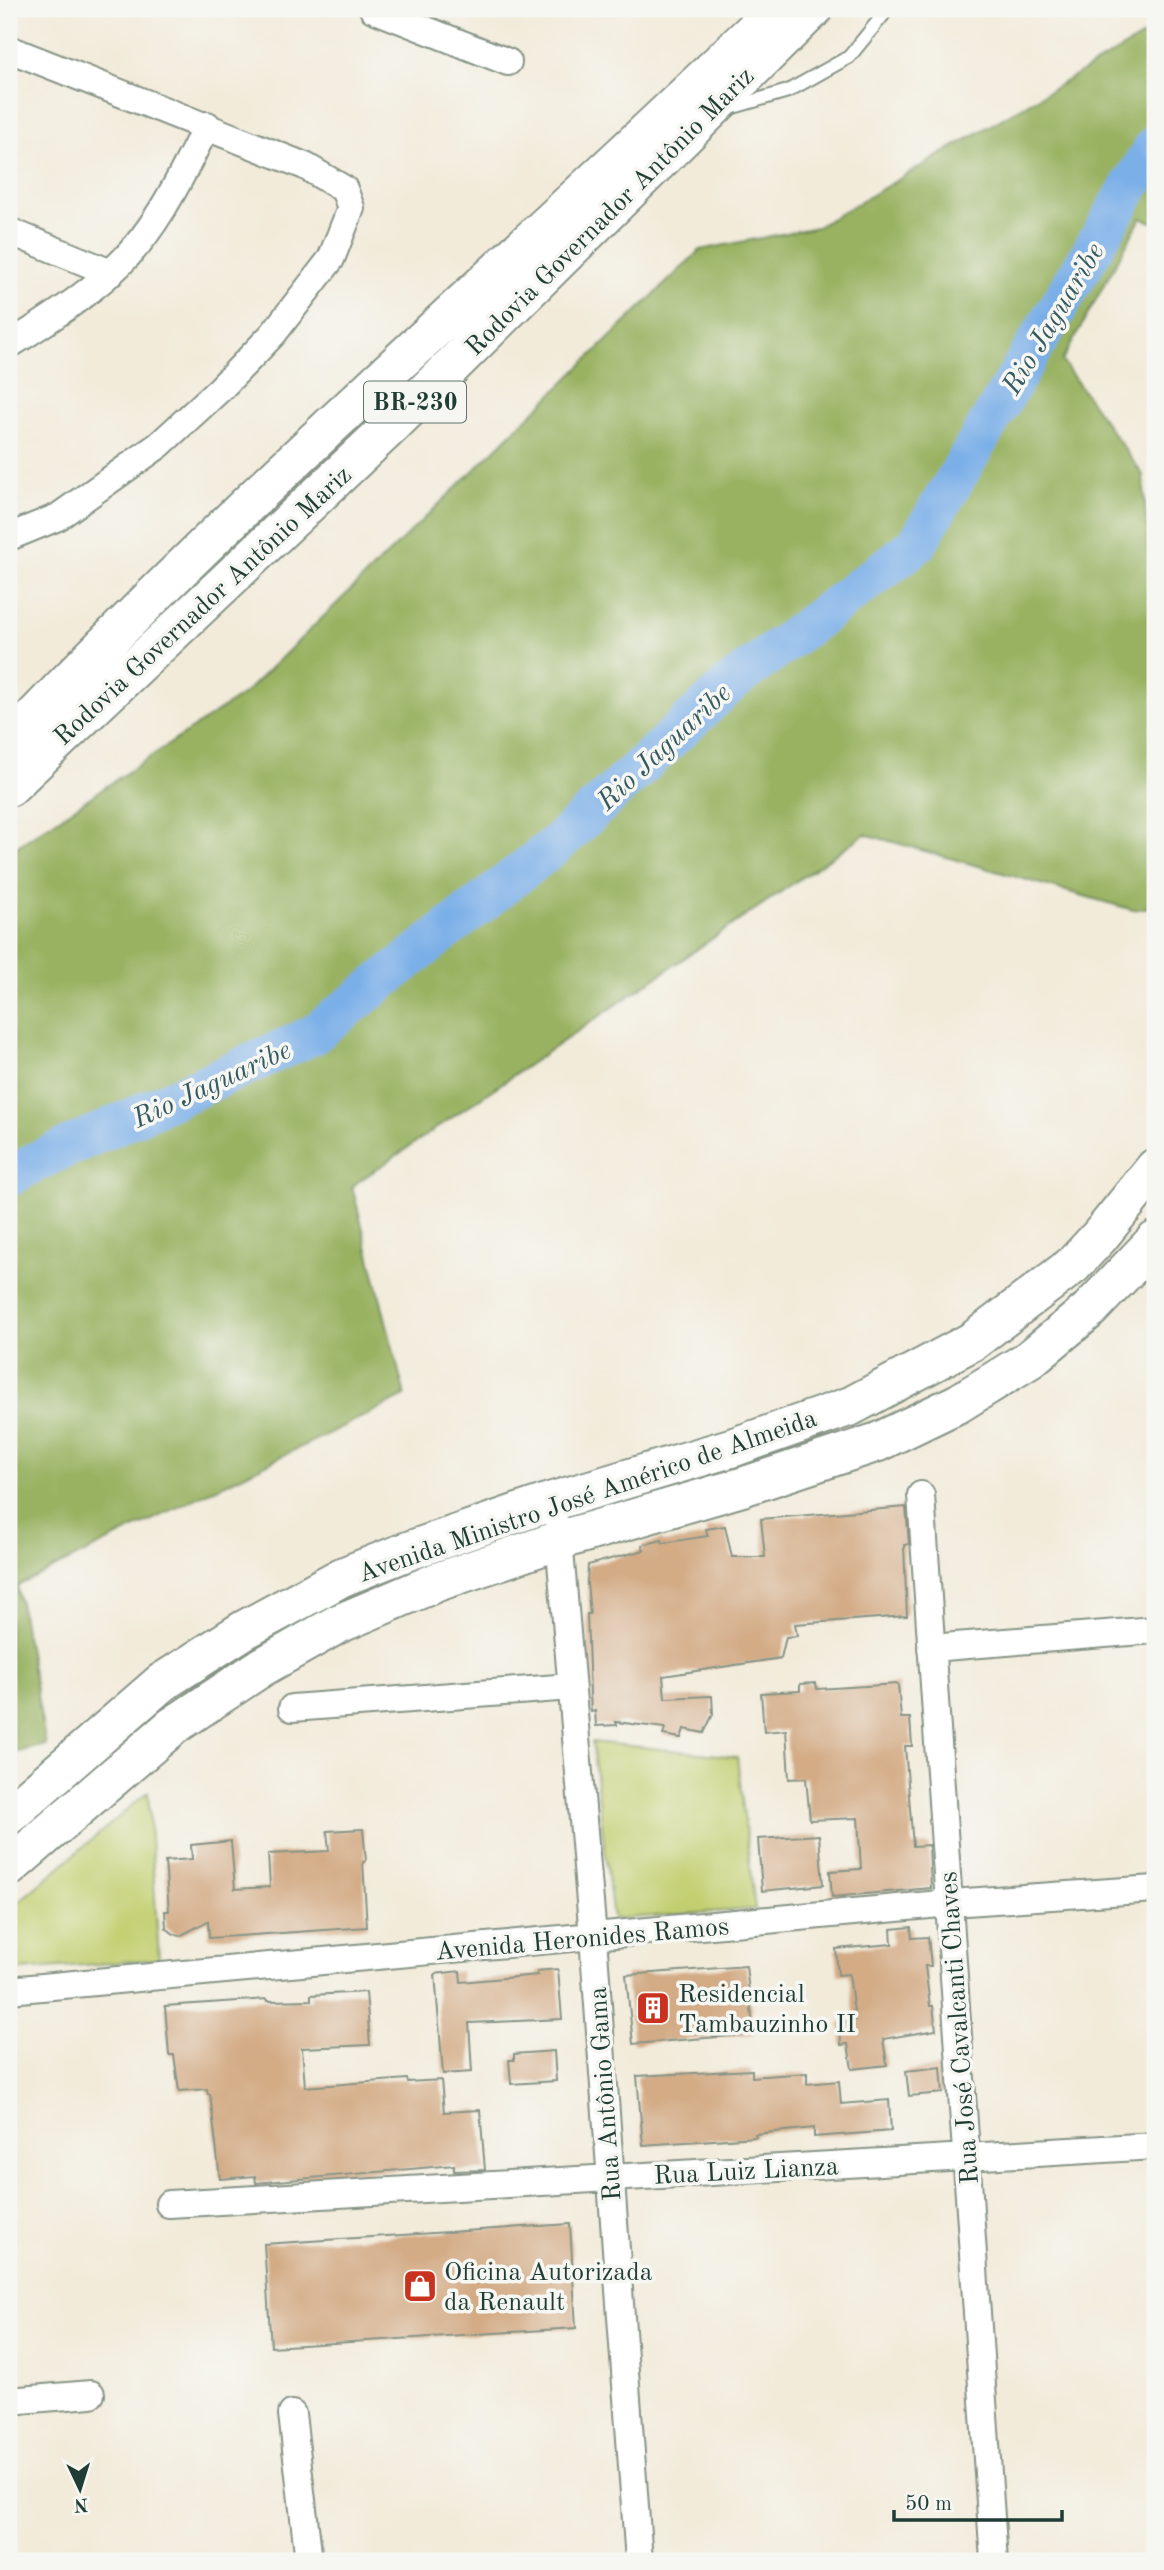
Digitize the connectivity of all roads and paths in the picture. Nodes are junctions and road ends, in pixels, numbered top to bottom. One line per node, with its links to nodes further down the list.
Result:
1 (373, 9): 6 (street)
2 (776, 9): 13 (main road, Rodovia Governador Antônio Mariz / BR-230)
3 (813, 9): 7 (main road, Rodovia Governador Antônio Mariz / BR-230)
4 (888, 9): 7 (lane)
5 (9, 49): 8 (street)
6 (508, 62)
7 (706, 115): 14 (main road, Rodovia Governador Antônio Mariz / BR-230)
8 (207, 125): 10 (street); 12 (street)
9 (9, 231): 10 (street)
10 (111, 273): 11 (street)
11 (9, 345)
12 (9, 537)
13 (9, 743)
14 (9, 787)
15 (1155, 1168): 16 (main road, Avenida Ministro José Américo de Almeida)
16 (1100, 1237): 17 (main road); 19 (main road, Avenida Ministro José Américo de Almeida)
17 (1147, 1250): 20 (main road, Avenida Ministro José Américo de Almeida)
18 (921, 1495): 22 (street, Rua José Cavalcanti Chaves)
19 (553, 1501): 20 (street, Rua Antônio Gama); 25 (main road, Avenida Ministro José Américo de Almeida)
20 (560, 1540): 23 (street, Rua Antônio Gama); 26 (main road, Avenida Ministro José Américo de Almeida)
21 (1155, 1630): 22 (street)
22 (931, 1648): 28 (street, Rua José Cavalcanti Chaves)
23 (570, 1688): 24 (street); 29 (street, Rua Antônio Gama)
24 (292, 1708)
25 (9, 1815)
26 (9, 1867)
27 (1155, 1889): 28 (street, Avenida Heronides Ramos)
28 (951, 1903): 29 (street, Avenida Heronides Ramos); 32 (street, Rua José Cavalcanti Chaves)
29 (593, 1937): 30 (street, Avenida Heronides Ramos); 33 (street, Rua Antônio Gama)
30 (9, 1990)
31 (1155, 2146): 32 (street, Rua Luiz Lianza)
32 (965, 2157): 33 (street, Rua Luiz Lianza); 40 (street, Rua José Cavalcanti Chaves)
33 (611, 2178): 34 (street, Rua Luiz Lianza); 39 (street, Rua Antônio Gama)
34 (169, 2204)
35 (91, 2394): 36 (street)
36 (9, 2401)
37 (292, 2414): 38 (street)
38 (309, 2561)
39 (639, 2561)
40 (994, 2561)

